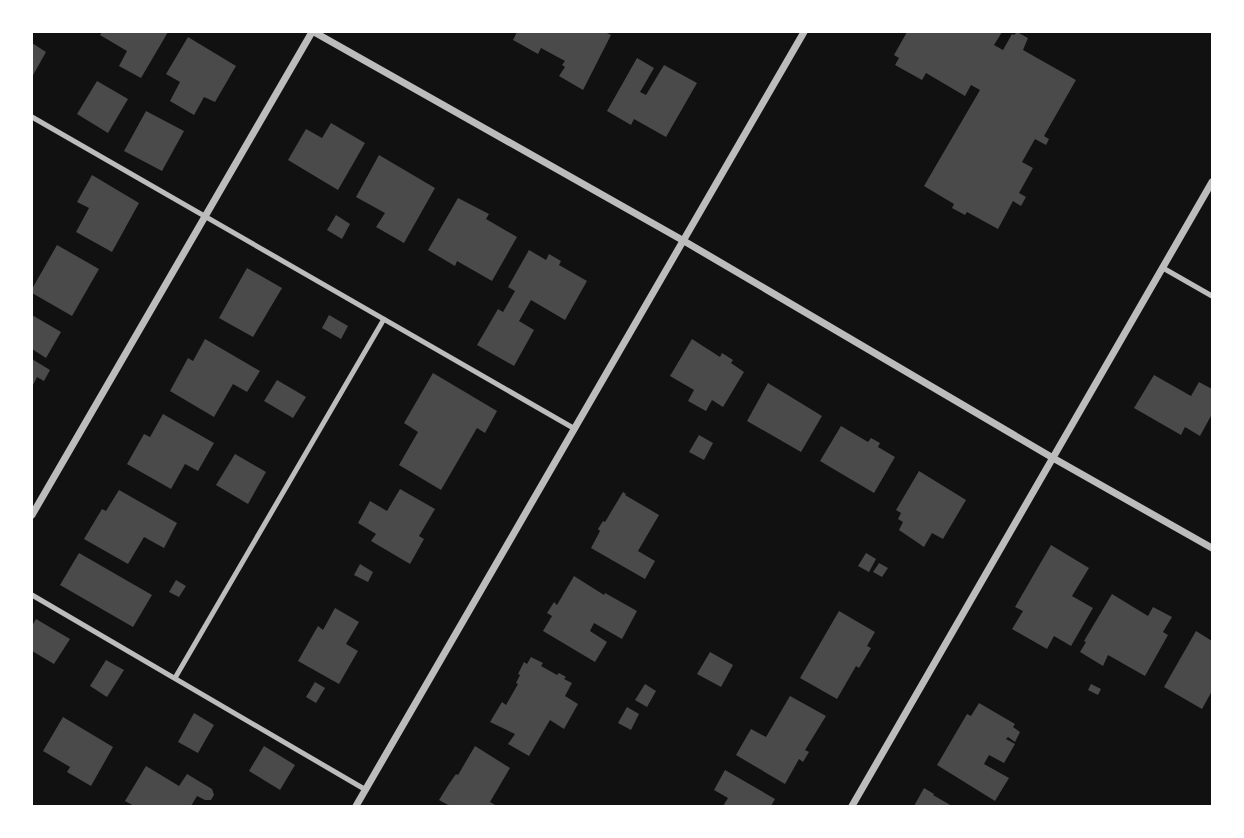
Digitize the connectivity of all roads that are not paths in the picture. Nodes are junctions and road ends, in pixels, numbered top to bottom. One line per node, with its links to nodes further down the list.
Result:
1 (313, 32): 5 (street); 6 (street)
2 (804, 32): 6 (street)
3 (32, 117): 5 (lane)
4 (1213, 182): 7 (street)
5 (205, 217): 9 (lane); 12 (street)
6 (684, 241): 10 (street); 11 (street)
7 (1163, 268): 8 (lane); 11 (street)
8 (1213, 296)
9 (384, 319): 10 (lane); 15 (lane)
10 (575, 429): 16 (street)
11 (1053, 458): 13 (street); 18 (street)
12 (32, 515)
13 (1213, 548)
14 (32, 595): 15 (lane)
15 (175, 678): 16 (lane)
16 (366, 790): 17 (street)
17 (356, 807)
18 (852, 807)

